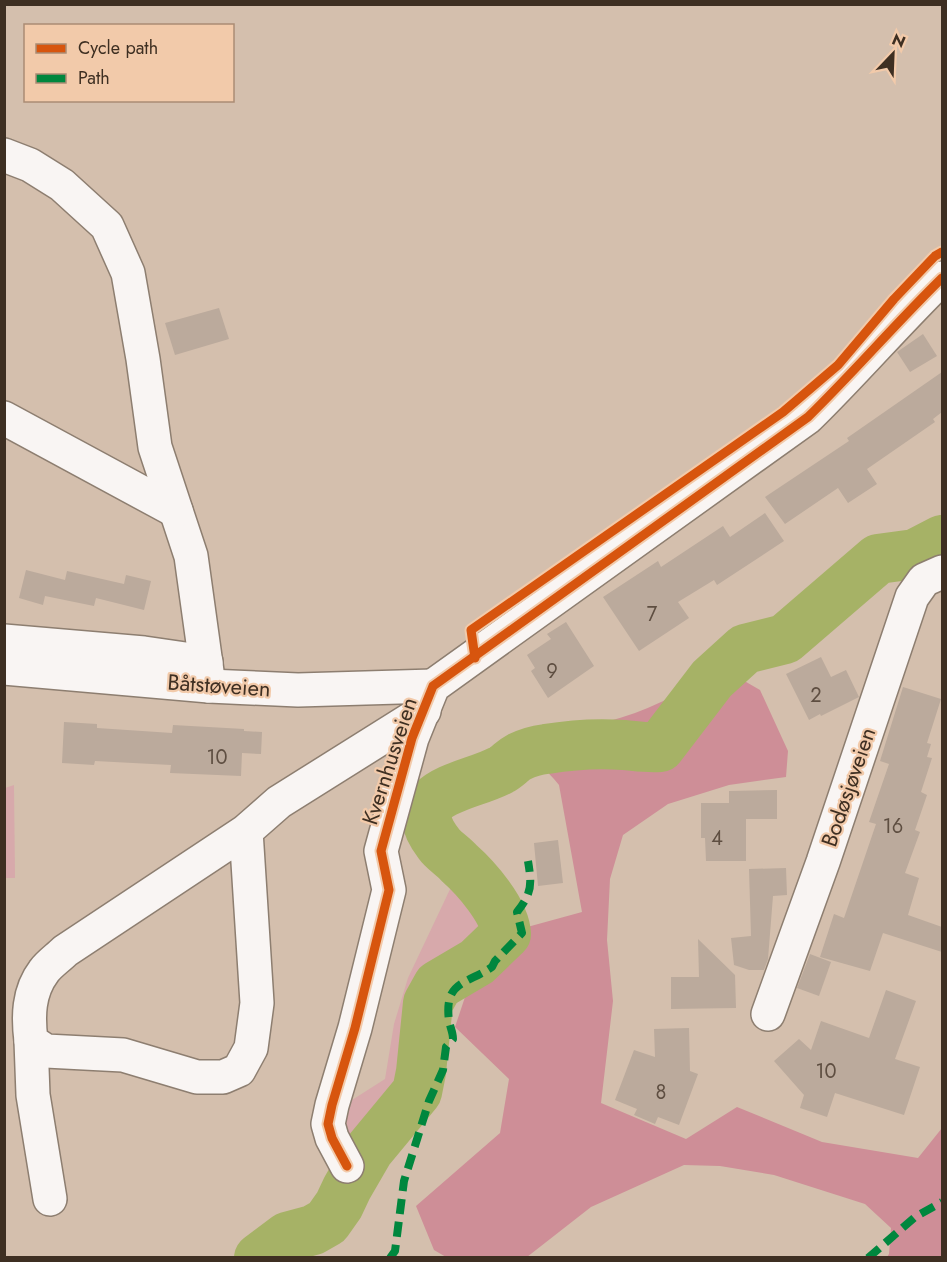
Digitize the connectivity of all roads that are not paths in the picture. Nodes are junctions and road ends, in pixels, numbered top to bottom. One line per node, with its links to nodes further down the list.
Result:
1 (4, 155): 4 (street)
2 (942, 278): 9 (street, Kvernhusveien)
3 (4, 418): 4 (street)
4 (176, 511): 8 (street)
5 (942, 572): 11 (street, Bodøsjøveien)
6 (4, 641): 8 (street)
7 (4, 668): 8 (street, Båtstøveien)
8 (208, 674): 9 (street, Båtstøveien)
9 (429, 699): 10 (street); 13 (street, Kvernhusveien)
10 (246, 831): 12 (street); 12 (street)
11 (768, 1014)
12 (30, 1041): 14 (street)
13 (347, 1166)
14 (50, 1199)

